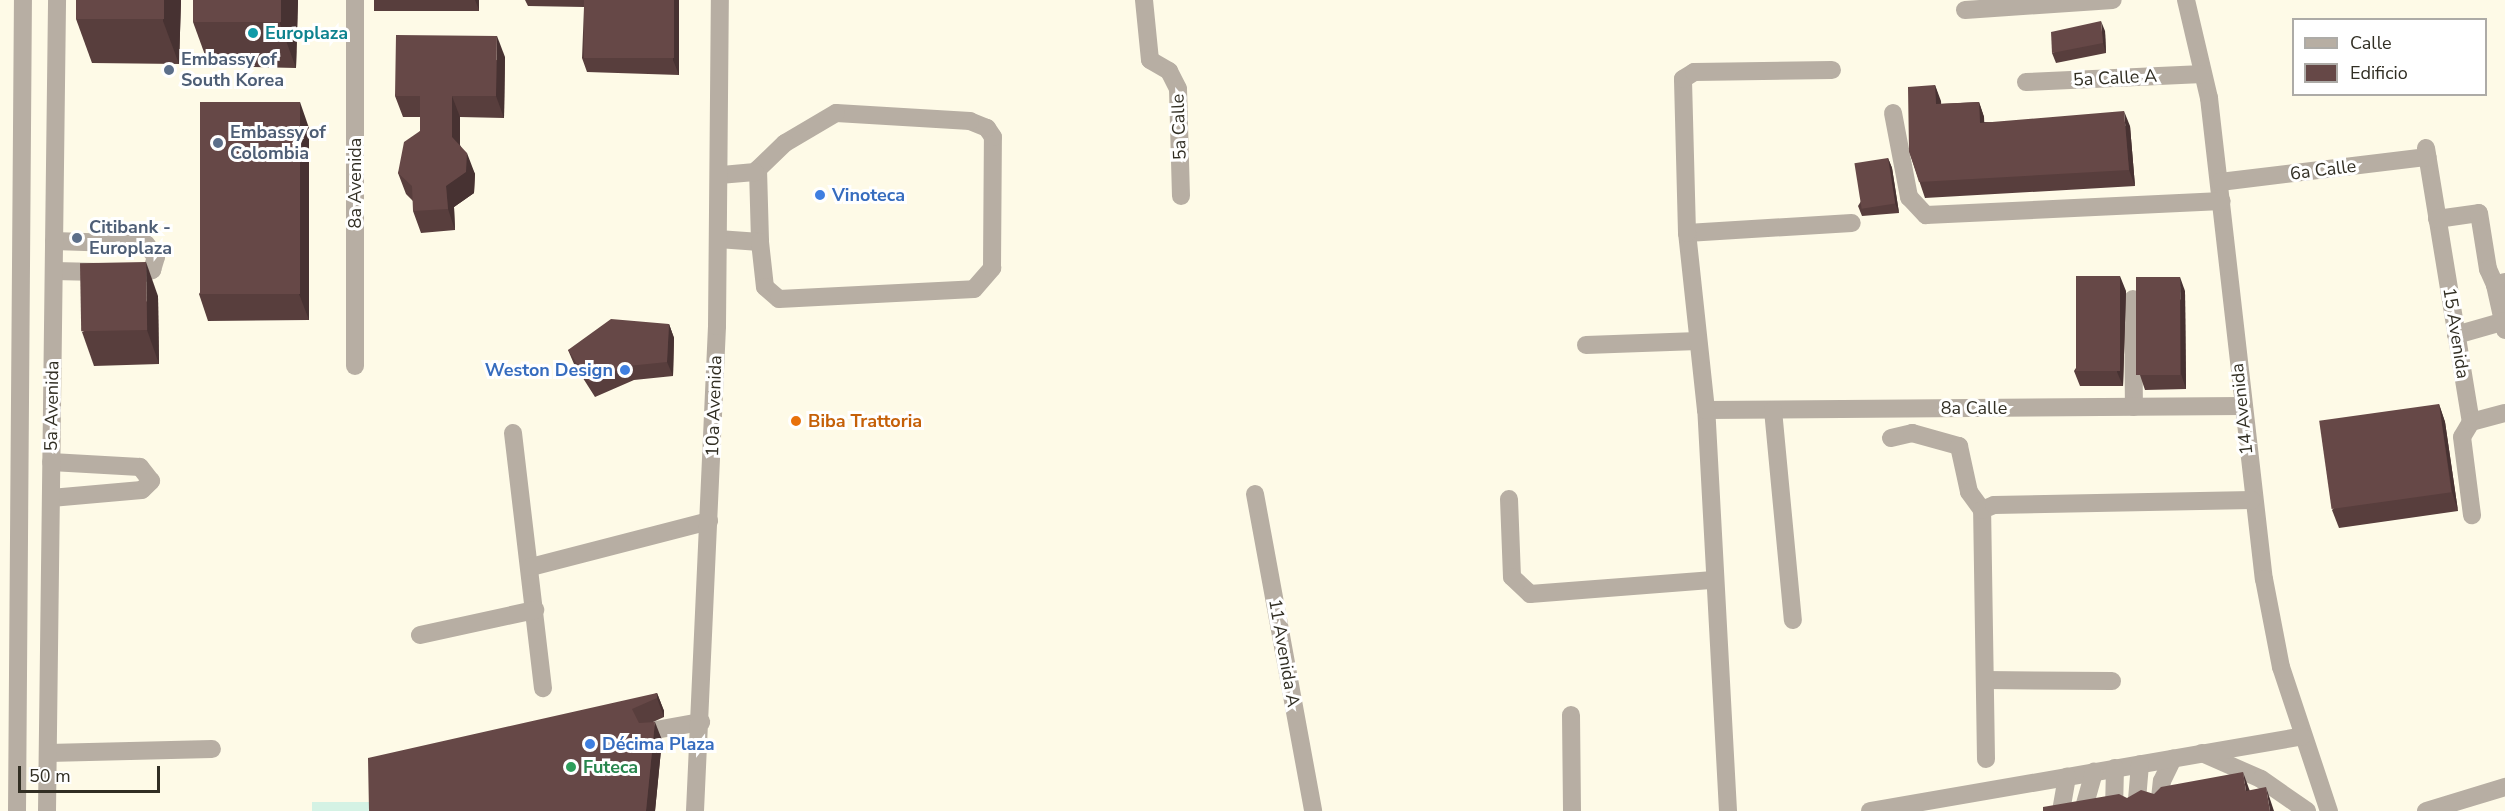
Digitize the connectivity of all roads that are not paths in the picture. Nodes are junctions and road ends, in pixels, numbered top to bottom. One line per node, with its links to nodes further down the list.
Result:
1 (22, 0): 60 (street, 5a Avenida)
2 (57, 0): 23 (street, 5a Avenida)
3 (355, 0): 32 (street, 8a Avenida)
4 (720, 0): 15 (street, 10a Avenida)
5 (1144, 0): 17 (street, 5a Calle)
6 (2113, 0): 8 (street)
7 (2186, 0): 10 (street, 14 Avenida)
8 (1965, 10)
9 (1832, 70): 21 (street)
10 (2203, 74): 11 (street, 5a Calle A); 16 (street, 14 Avenida)
11 (2026, 82)
12 (1893, 113): 18 (street)
13 (2426, 153): 16 (street, 6a Calle); 19 (street, 15 Avenida)
14 (759, 169): 15 (street); 24 (street); 24 (street)
15 (719, 175): 22 (street, 10a Avenida)
16 (2220, 182): 18 (street, 14 Avenida)
17 (1181, 196)
18 (2222, 201): 33 (street, 14 Avenida)
19 (2437, 219): 26 (street); 29 (street, 15 Avenida)
20 (1852, 223): 21 (street)
21 (1687, 233): 30 (street)
22 (718, 239): 24 (street); 48 (street, 10a Avenida)
23 (54, 241): 25 (street, 5a Avenida); 25 (street)
24 (760, 242)
25 (54, 271): 41 (street, 5a Avenida)
26 (2500, 284): 28 (street)
27 (2133, 299): 34 (street)
28 (2504, 324): 29 (street)
29 (2456, 335): 38 (street, 15 Avenida)
30 (1698, 341): 31 (street); 35 (street)
31 (1586, 345)
32 (355, 366)
33 (2242, 406): 34 (street, 8a Calle); 45 (street, 14 Avenida)
34 (2134, 407): 36 (street, 8a Calle)
35 (1706, 410): 36 (street, 8a Calle); 50 (street)
36 (1773, 410): 52 (street)
37 (2505, 413): 38 (street)
38 (2470, 422): 47 (street, 15 Avenida)
39 (513, 433): 49 (street)
40 (1891, 438): 46 (street)
41 (51, 462): 43 (street, 5a Avenida); 43 (street)
42 (1255, 494): 76 (street, 11 Avenida A)
43 (51, 498): 63 (street, 5a Avenida)
44 (1509, 499): 50 (street)
45 (2252, 500): 46 (street); 61 (street, 14 Avenida)
46 (1982, 510): 54 (street)
47 (2472, 515)
48 (709, 521): 49 (street); 58 (street, 10a Avenida)
49 (531, 567): 51 (street)
50 (1713, 580): 78 (street)
51 (536, 610): 53 (street); 56 (street)
52 (1793, 620)
53 (420, 635)
54 (1985, 680): 55 (street); 66 (street)
55 (2112, 681)
56 (543, 688)
57 (1571, 715): 77 (street)
58 (705, 730): 59 (street); 75 (street, 10a Avenida)
59 (650, 731)
60 (9, 734): 73 (street, 5a Avenida)
61 (2302, 736): 64 (street); 85 (street, 14 Avenida)
62 (212, 749): 63 (street)
63 (48, 753): 74 (street, 5a Avenida)
64 (2202, 753): 65 (street); 84 (street)
65 (2173, 758): 67 (street); 72 (street)
66 (1986, 759)
67 (2140, 764): 68 (street); 83 (street)
68 (2115, 768): 69 (street); 82 (street)
69 (2094, 772): 70 (street); 81 (street)
70 (2067, 777): 79 (street); 80 (street)
71 (2505, 787): 86 (street)
72 (2159, 808)
73 (17, 811)
74 (47, 811)
75 (695, 811)
76 (1313, 811)
77 (1572, 811)
78 (1728, 811)
79 (1870, 811)
80 (2061, 811)
81 (2083, 811)
82 (2114, 811)
83 (2136, 811)
84 (2307, 811)
85 (2329, 811)
86 (2426, 811)

